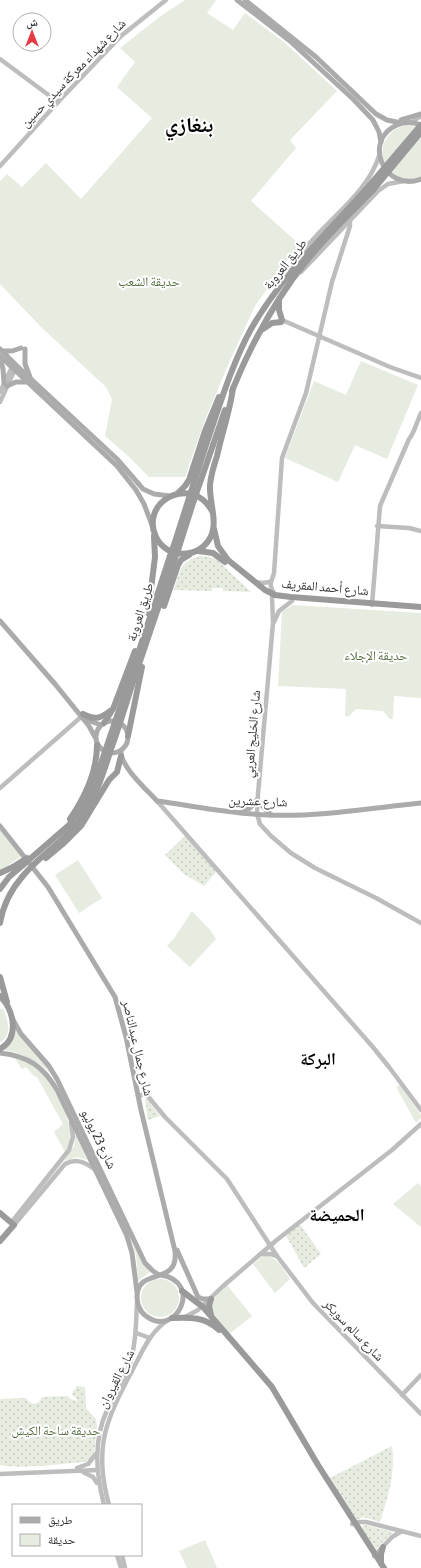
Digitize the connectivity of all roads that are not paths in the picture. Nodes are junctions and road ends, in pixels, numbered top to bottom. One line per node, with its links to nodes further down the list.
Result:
1 (166, 0): 5 (main road, شارع شهداء معركة سيدي حسين)
2 (237, 0): 12 (main road)
3 (245, 0): 7 (main road)
4 (0, 59): 5 (main road)
5 (58, 102): 14 (main road, شارع شهداء معركة سيدي حسين)
6 (421, 115): 7 (main road); 8 (main road)
7 (391, 121): 9 (main road)
8 (412, 122): 9 (main road); 10 (main road)
9 (401, 123): 12 (main road)
10 (421, 125): 18 (highway, طريق العروبة, bridge)
11 (421, 132): 18 (highway, طريق العروبة, bridge)
12 (381, 142): 13 (main road)
13 (379, 156): 15 (main road); 17 (main road)
14 (0, 166)
15 (369, 179): 18 (main road); 20 (main road)
16 (421, 179): 17 (main road)
17 (404, 181): 18 (main road)
18 (373, 189): 19 (main road); 20 (highway, طريق العروبة)
19 (350, 220): 20 (main road); 24 (main road)
20 (292, 275): 21 (highway, طريق العروبة); 30 (highway, طريق العروبة)
21 (279, 300): 22 (highway); 23 (highway, طريق العروبة)
22 (282, 321): 23 (highway); 24 (main road)
23 (259, 334): 31 (highway, طريق العروبة)
24 (317, 336): 27 (main road); 46 (main road)
25 (0, 353): 26 (main road); 28 (main road); 29 (main road)
26 (14, 367): 28 (main road); 29 (main road)
27 (421, 378)
28 (29, 381): 29 (main road); 37 (main road); 39 (main road)
29 (6, 385): 32 (main road); 33 (main road)
30 (226, 388): 35 (highway, طريق العروبة); 36 (highway)
31 (233, 388): 35 (highway, طريق العروبة); 38 (highway)
32 (0, 392)
33 (0, 402)
34 (421, 413): 40 (main road)
35 (210, 444): 53 (highway, طريق العروبة, bridge)
36 (177, 494): 37 (highway); 38 (highway)
37 (170, 496): 39 (highway)
38 (212, 512): 41 (highway)
39 (153, 526): 43 (highway)
40 (377, 526): 42 (main road); 49 (main road)
41 (214, 527): 44 (highway); 45 (highway, شارع أحمد المقريف)
42 (421, 531)
43 (154, 533): 44 (highway); 53 (highway)
44 (194, 552): 47 (highway, شارع أحمد المقريف); 53 (highway)
45 (253, 581): 46 (main road); 47 (highway, شارع أحمد المقريف)
46 (270, 582): 47 (main road)
47 (274, 596): 48 (highway, شارع أحمد المقريف); 49 (highway, شارع أحمد المقريف); 52 (main road, شارع الخليج العربي)
48 (292, 601): 49 (highway, شارع أحمد المقريف); 52 (main road)
49 (372, 604): 50 (highway, شارع أحمد المقريف)
50 (421, 608)
51 (0, 621): 57 (main road)
52 (273, 623): 64 (main road, شارع الخليج العربي)
53 (149, 628): 54 (highway, طريق العروبة)
54 (145, 640): 55 (highway, طريق العروبة); 56 (highway); 59 (highway)
55 (133, 675): 71 (highway, bridge); 74 (highway, bridge)
56 (113, 709): 57 (highway); 58 (highway)
57 (82, 716): 58 (main road); 60 (main road); 63 (main road)
58 (102, 724): 59 (main road); 60 (main road)
59 (128, 736): 62 (main road)
60 (95, 737): 61 (main road)
61 (97, 744): 62 (main road); 71 (highway, bridge)
62 (121, 753): 65 (main road); 74 (highway, bridge)
63 (0, 788)
64 (257, 800): 67 (main road); 68 (main road, شارع الخليج العربي); 69 (main road)
65 (157, 801): 67 (main road, شارع عشرين); 85 (main road)
66 (421, 803): 69 (main road, شارع عشرين)
67 (240, 813): 68 (main road, شارع عشرين)
68 (257, 814): 69 (main road, شارع عشرين); 77 (main road, شارع الخليج العربي)
69 (271, 815)
70 (0, 826): 84 (main road, شارع جمال عبدالناصر)
71 (60, 833): 72 (highway, bridge)
72 (35, 854): 73 (highway, bridge); 75 (highway, bridge)
73 (0, 873)
74 (22, 877): 76 (highway)
75 (0, 890)
76 (0, 922)
77 (421, 923)
78 (0, 977): 80 (highway)
79 (0, 996): 80 (highway)
80 (7, 1006): 81 (highway)
81 (11, 1016): 82 (highway); 99 (main road, شارع 23 يوليو)
82 (0, 1049)
83 (0, 1053): 86 (main road, شارع 23 يوليو)
84 (136, 1097): 92 (main road, شارع سالم سويكر); 95 (main road, شارع جمال عبدالناصر)
85 (421, 1110)
86 (71, 1118): 88 (main road, شارع 23 يوليو); 90 (main road)
87 (421, 1124): 93 (main road)
88 (95, 1170): 90 (main road); 101 (main road, شارع 23 يوليو)
89 (0, 1213): 90 (highway)
90 (12, 1224): 91 (highway); 94 (highway)
91 (0, 1235)
92 (266, 1238): 93 (main road); 96 (main road, شارع سالم سويكر)
93 (279, 1238): 96 (main road)
94 (0, 1241)
95 (174, 1245): 99 (main road, شارع جمال عبدالناصر); 102 (main road)
96 (271, 1246): 97 (main road); 98 (main road, شارع سالم سويكر)
97 (260, 1255): 98 (main road); 102 (main road)
98 (277, 1256): 110 (main road, شارع سالم سويكر)
99 (161, 1275): 100 (main road); 101 (main road)
100 (182, 1291): 103 (highway); 105 (main road)
101 (137, 1297): 105 (main road); 107 (main road, شارع القيروان)
102 (210, 1298): 103 (main road); 106 (highway)
103 (202, 1306): 104 (main road); 106 (highway)
104 (184, 1318): 105 (highway); 106 (highway)
105 (170, 1319): 108 (main road, شارع القيروان)
106 (212, 1319): 120 (highway)
107 (136, 1333): 108 (main road); 112 (main road, شارع القيروان)
108 (150, 1338): 113 (main road, شارع القيروان)
109 (421, 1375): 110 (main road)
110 (402, 1395): 111 (main road, شارع سالم سويكر)
111 (421, 1414)
112 (97, 1452): 113 (main road, شارع القيروان); 114 (main road)
113 (99, 1468): 114 (main road); 117 (main road, شارع القيروان); 119 (main road, شارع القيروان)
114 (77, 1469): 115 (main road); 116 (main road); 117 (main road)
115 (0, 1471)
116 (0, 1474)
117 (99, 1486): 118 (main road, شارع القيروان)
118 (104, 1504)
119 (109, 1504)
120 (354, 1523): 121 (main road); 126 (highway)
121 (402, 1531): 122 (main road); 123 (main road)
122 (421, 1536)
123 (383, 1547): 126 (main road); 127 (highway)
124 (117, 1556): 128 (main road)
125 (122, 1556): 129 (main road)
126 (374, 1556): 127 (highway)
127 (382, 1566)
128 (121, 1568)
129 (125, 1568)

